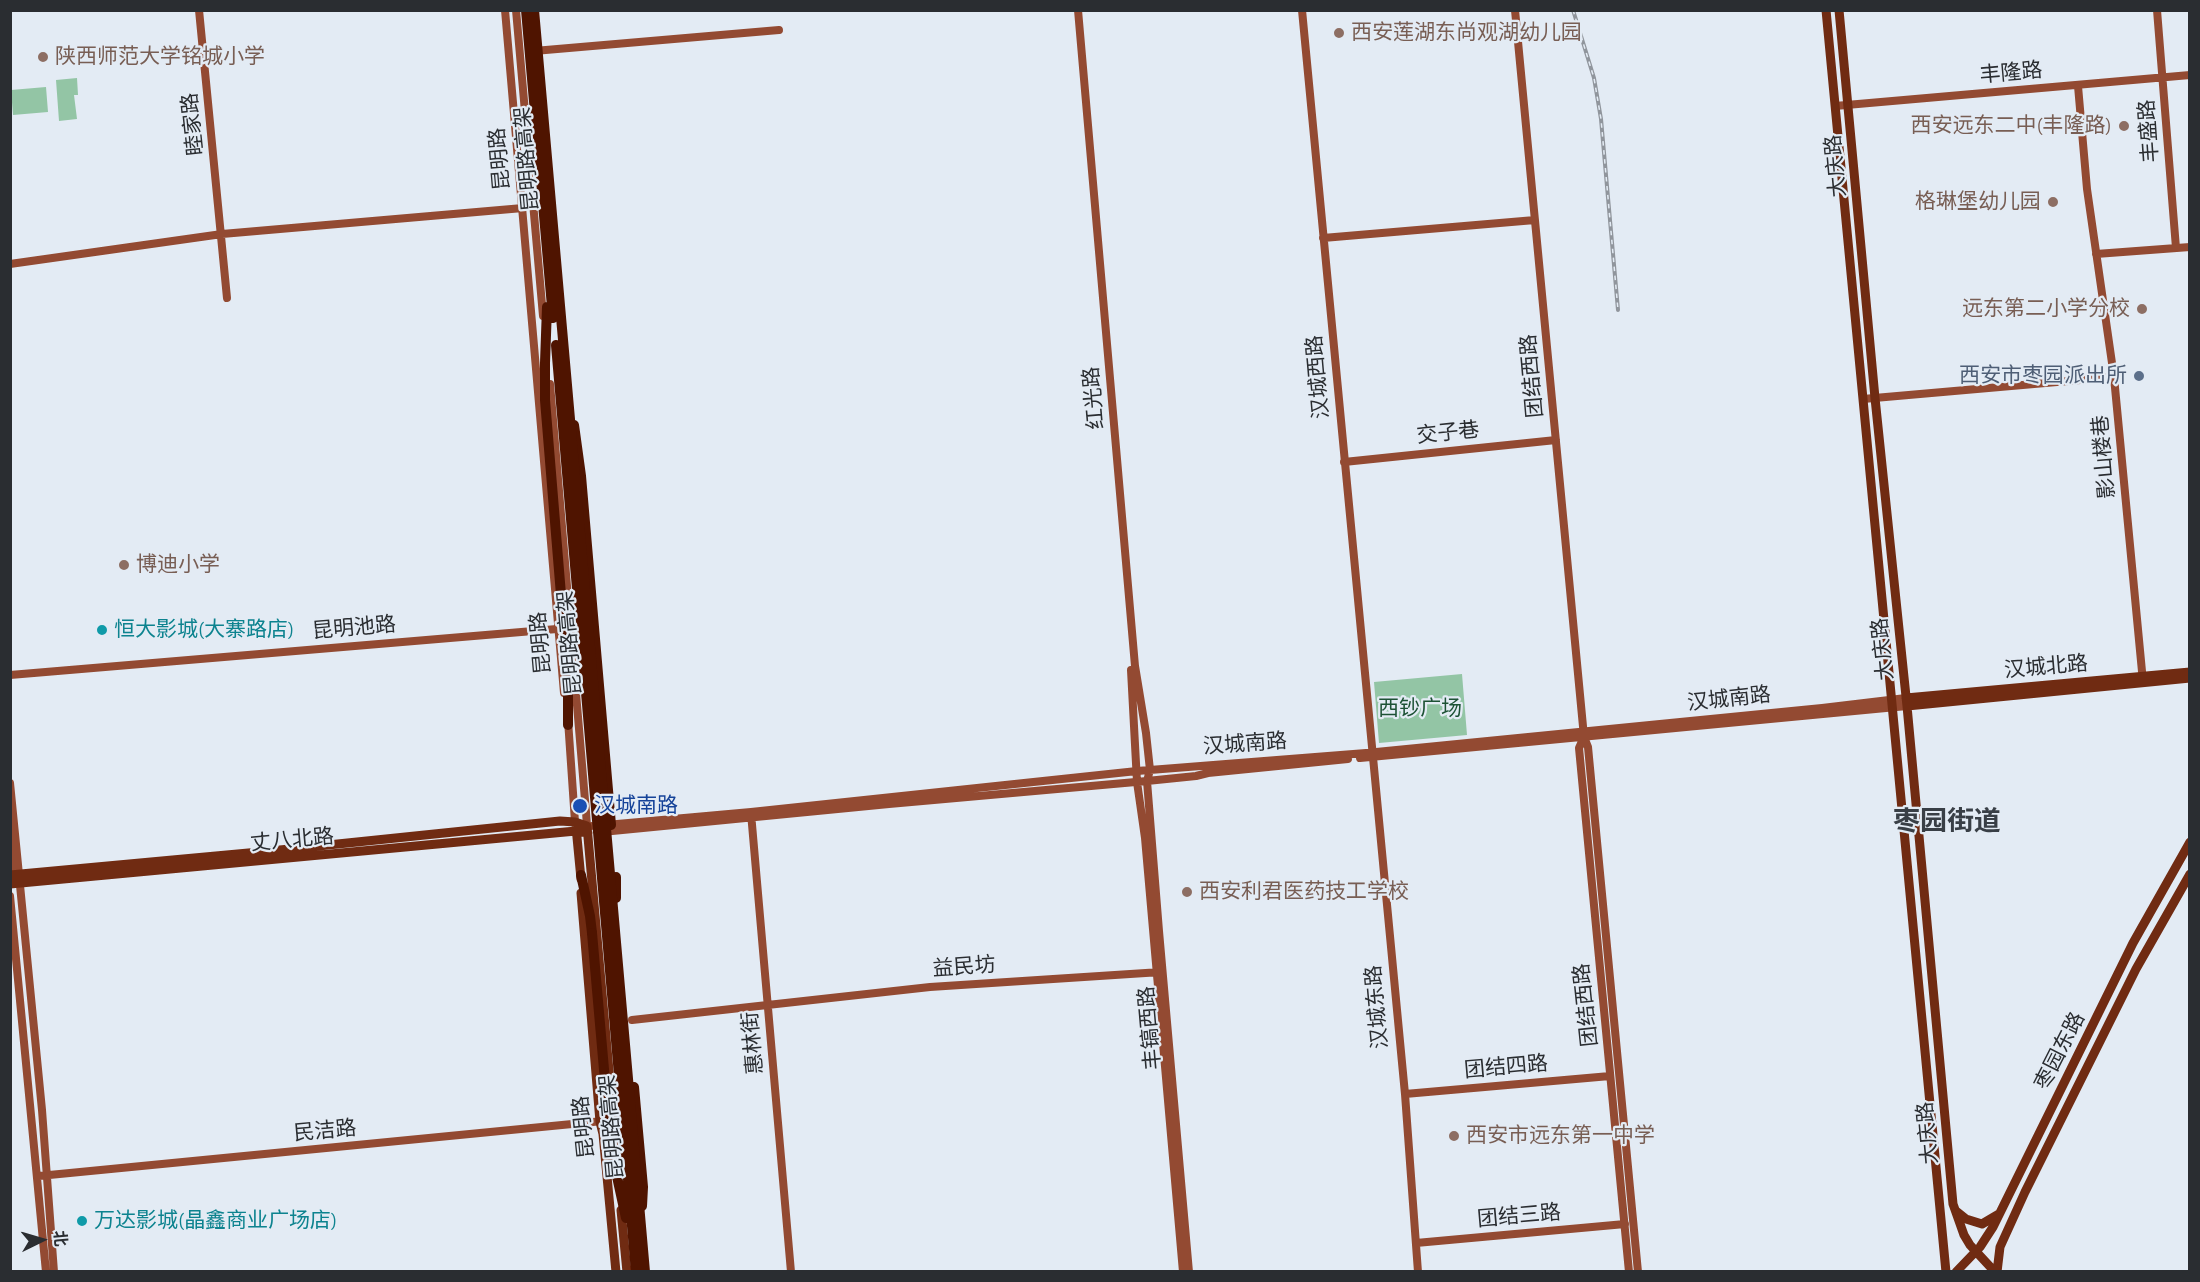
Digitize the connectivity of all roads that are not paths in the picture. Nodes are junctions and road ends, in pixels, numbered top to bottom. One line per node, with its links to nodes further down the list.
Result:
1 (199, 10): 22 (street, 睦家路)
2 (505, 10): 14 (street, 昆明路)
3 (516, 10): 13 (street, 昆明路)
4 (526, 10): 28 (highway, 昆明路高架, bridge)
5 (534, 10): 31 (highway, 昆明路高架, bridge)
6 (1076, 10): 47 (street, 红光路); 48 (street, 红光路)
7 (1302, 10): 23 (street, 汉城西路)
8 (1515, 10): 21 (street, 团结西路)
9 (1826, 10): 19 (main road, 大庆路)
10 (1839, 10): 18 (main road, 大庆路)
11 (2157, 10): 16 (street, 丰盛路)
12 (779, 30): 13 (street)
13 (519, 52): 14 (street); 55 (street, 昆明路)
14 (509, 53): 20 (street, 昆明路)
15 (2190, 75): 16 (street, 丰隆路)
16 (2163, 78): 17 (street, 丰隆路); 25 (street, 丰盛路)
17 (2078, 86): 18 (street, 丰隆路); 26 (street, 影山楼巷)
18 (1848, 105): 19 (street, 丰隆路); 32 (main road, 大庆路)
19 (1835, 106): 33 (main road, 大庆路)
20 (523, 208): 22 (street); 36 (street, 昆明路)
21 (1535, 220): 23 (street); 34 (street, 团结西路)
22 (222, 234): 27 (street); 29 (street, 睦家路)
23 (1323, 238): 35 (street, 汉城西路)
24 (2190, 247): 25 (street)
25 (2176, 248): 26 (street)
26 (2096, 254): 30 (street, 影山楼巷)
27 (10, 264)
28 (549, 274): 36 (highway, bridge); 78 (highway, 昆明路高架, bridge)
29 (227, 298)
30 (2114, 377): 32 (street); 40 (street, 影山楼巷)
31 (568, 395): 53 (highway, bridge); 76 (highway, 昆明路高架, bridge)
32 (1875, 398): 33 (street); 41 (main road, 大庆路)
33 (1863, 399): 42 (main road, 大庆路)
34 (1556, 440): 35 (street, 交子巷); 44 (street, 团结西路)
35 (1344, 462): 45 (street, 汉城西路)
36 (560, 624): 38 (street, 昆明池路); 43 (highway)
37 (2190, 672): 40 (main road, 汉城北路)
38 (10, 675)
39 (2190, 678): 40 (main road, 汉城北路)
40 (2143, 680): 41 (main road, 汉城北路)
41 (1906, 702): 42 (street, 汉城南路); 71 (main road, 大庆路)
42 (1892, 704): 44 (street, 汉城南路); 72 (main road, 大庆路)
43 (568, 724): 54 (street, 昆明路)
44 (1584, 734): 46 (street, 汉城南路); 66 (street, 团结西路); 91 (street, 团结西路)
45 (1371, 740): 46 (street, 汉城东路)
46 (1372, 754): 47 (street, 汉城南路); 49 (street, 汉城南路); 67 (street, 汉城东路)
47 (1150, 770): 48 (street, 汉城南路); 49 (street, 红光路)
48 (1137, 771): 50 (street, 红光路); 52 (street, 汉城南路)
49 (1148, 781): 50 (street, 汉城南路); 63 (street, 丰镐西路)
50 (1137, 782): 52 (street, 汉城南路); 63 (street, 丰镐西路)
51 (10, 783): 61 (street)
52 (751, 815): 53 (street, 汉城南路); 55 (street, 汉城南路); 64 (street, 惠林街)
53 (611, 825): 55 (street, 汉城南路)
54 (576, 826): 55 (main road, 丈八北路); 59 (main road, 昆明路); 61 (main road, 丈八北路)
55 (588, 830): 68 (main road, 昆明路)
56 (2190, 842): 74 (main road, 枣园东路)
57 (10, 843): 61 (street)
58 (2190, 874): 94 (main road, 枣园东路)
59 (581, 875): 69 (main road, 昆明路); 78 (highway, bridge)
60 (616, 877): 76 (highway, bridge)
61 (14, 878): 70 (street)
62 (10, 896): 70 (street)
63 (1160, 972): 64 (street, 益民坊); 87 (street, 丰镐西路); 88 (street, 丰镐西路)
64 (768, 1005): 65 (street, 益民坊); 86 (street, 惠林街)
65 (632, 1020)
66 (1610, 1076): 67 (street, 团结四路); 75 (street, 团结西路)
67 (1404, 1094): 77 (street, 汉城东路)
68 (614, 1120): 69 (street, 民洁路); 83 (main road, 昆明路)
69 (600, 1122): 70 (street, 民洁路); 82 (main road, 昆明路)
70 (42, 1176): 80 (street); 81 (street)
71 (1950, 1181): 72 (main road); 73 (main road, 大庆路)
72 (1938, 1183): 92 (main road, 大庆路)
73 (1954, 1209): 74 (main road); 79 (main road, 大庆路)
74 (2001, 1212): 79 (main road, 枣园东路)
75 (1625, 1224): 77 (street, 团结三路); 90 (street, 团结西路)
76 (641, 1230): 85 (highway, 昆明路高架, bridge)
77 (1416, 1243): 89 (street, 汉城东路)
78 (634, 1251): 84 (highway, 昆明路高架, bridge)
79 (1975, 1251): 93 (main road, 枣园东路); 94 (main road, 大庆路)
80 (46, 1272)
81 (54, 1272)
82 (616, 1272)
83 (627, 1272)
84 (636, 1272)
85 (645, 1272)
86 (791, 1272)
87 (1183, 1272)
88 (1189, 1272)
89 (1418, 1272)
90 (1629, 1272)
91 (1638, 1272)
92 (1947, 1272)
93 (1956, 1272)
94 (1996, 1272)

